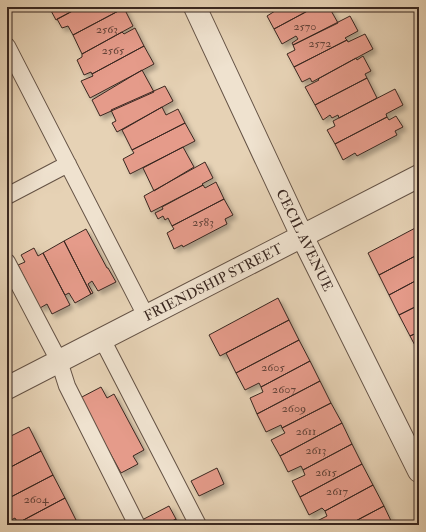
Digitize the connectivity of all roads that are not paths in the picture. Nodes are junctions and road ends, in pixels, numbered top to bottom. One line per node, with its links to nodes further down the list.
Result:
1 (195, 7): 6 (street, CECIL AVENUE)
2 (7, 46): 3 (lane)
3 (68, 164): 5 (lane); 8 (lane)
4 (419, 176): 6 (street, FRIENDSHIP STREET)
5 (7, 196)
6 (302, 236): 8 (street, FRIENDSHIP STREET); 12 (street, CECIL AVENUE)
7 (7, 262): 10 (lane)
8 (146, 316): 9 (street, FRIENDSHIP STREET)
9 (102, 339): 10 (street, FRIENDSHIP STREET); 14 (lane)
10 (59, 361): 11 (street, FRIENDSHIP STREET); 13 (lane)
11 (7, 388)
12 (419, 472)
13 (137, 525)
14 (198, 525)

